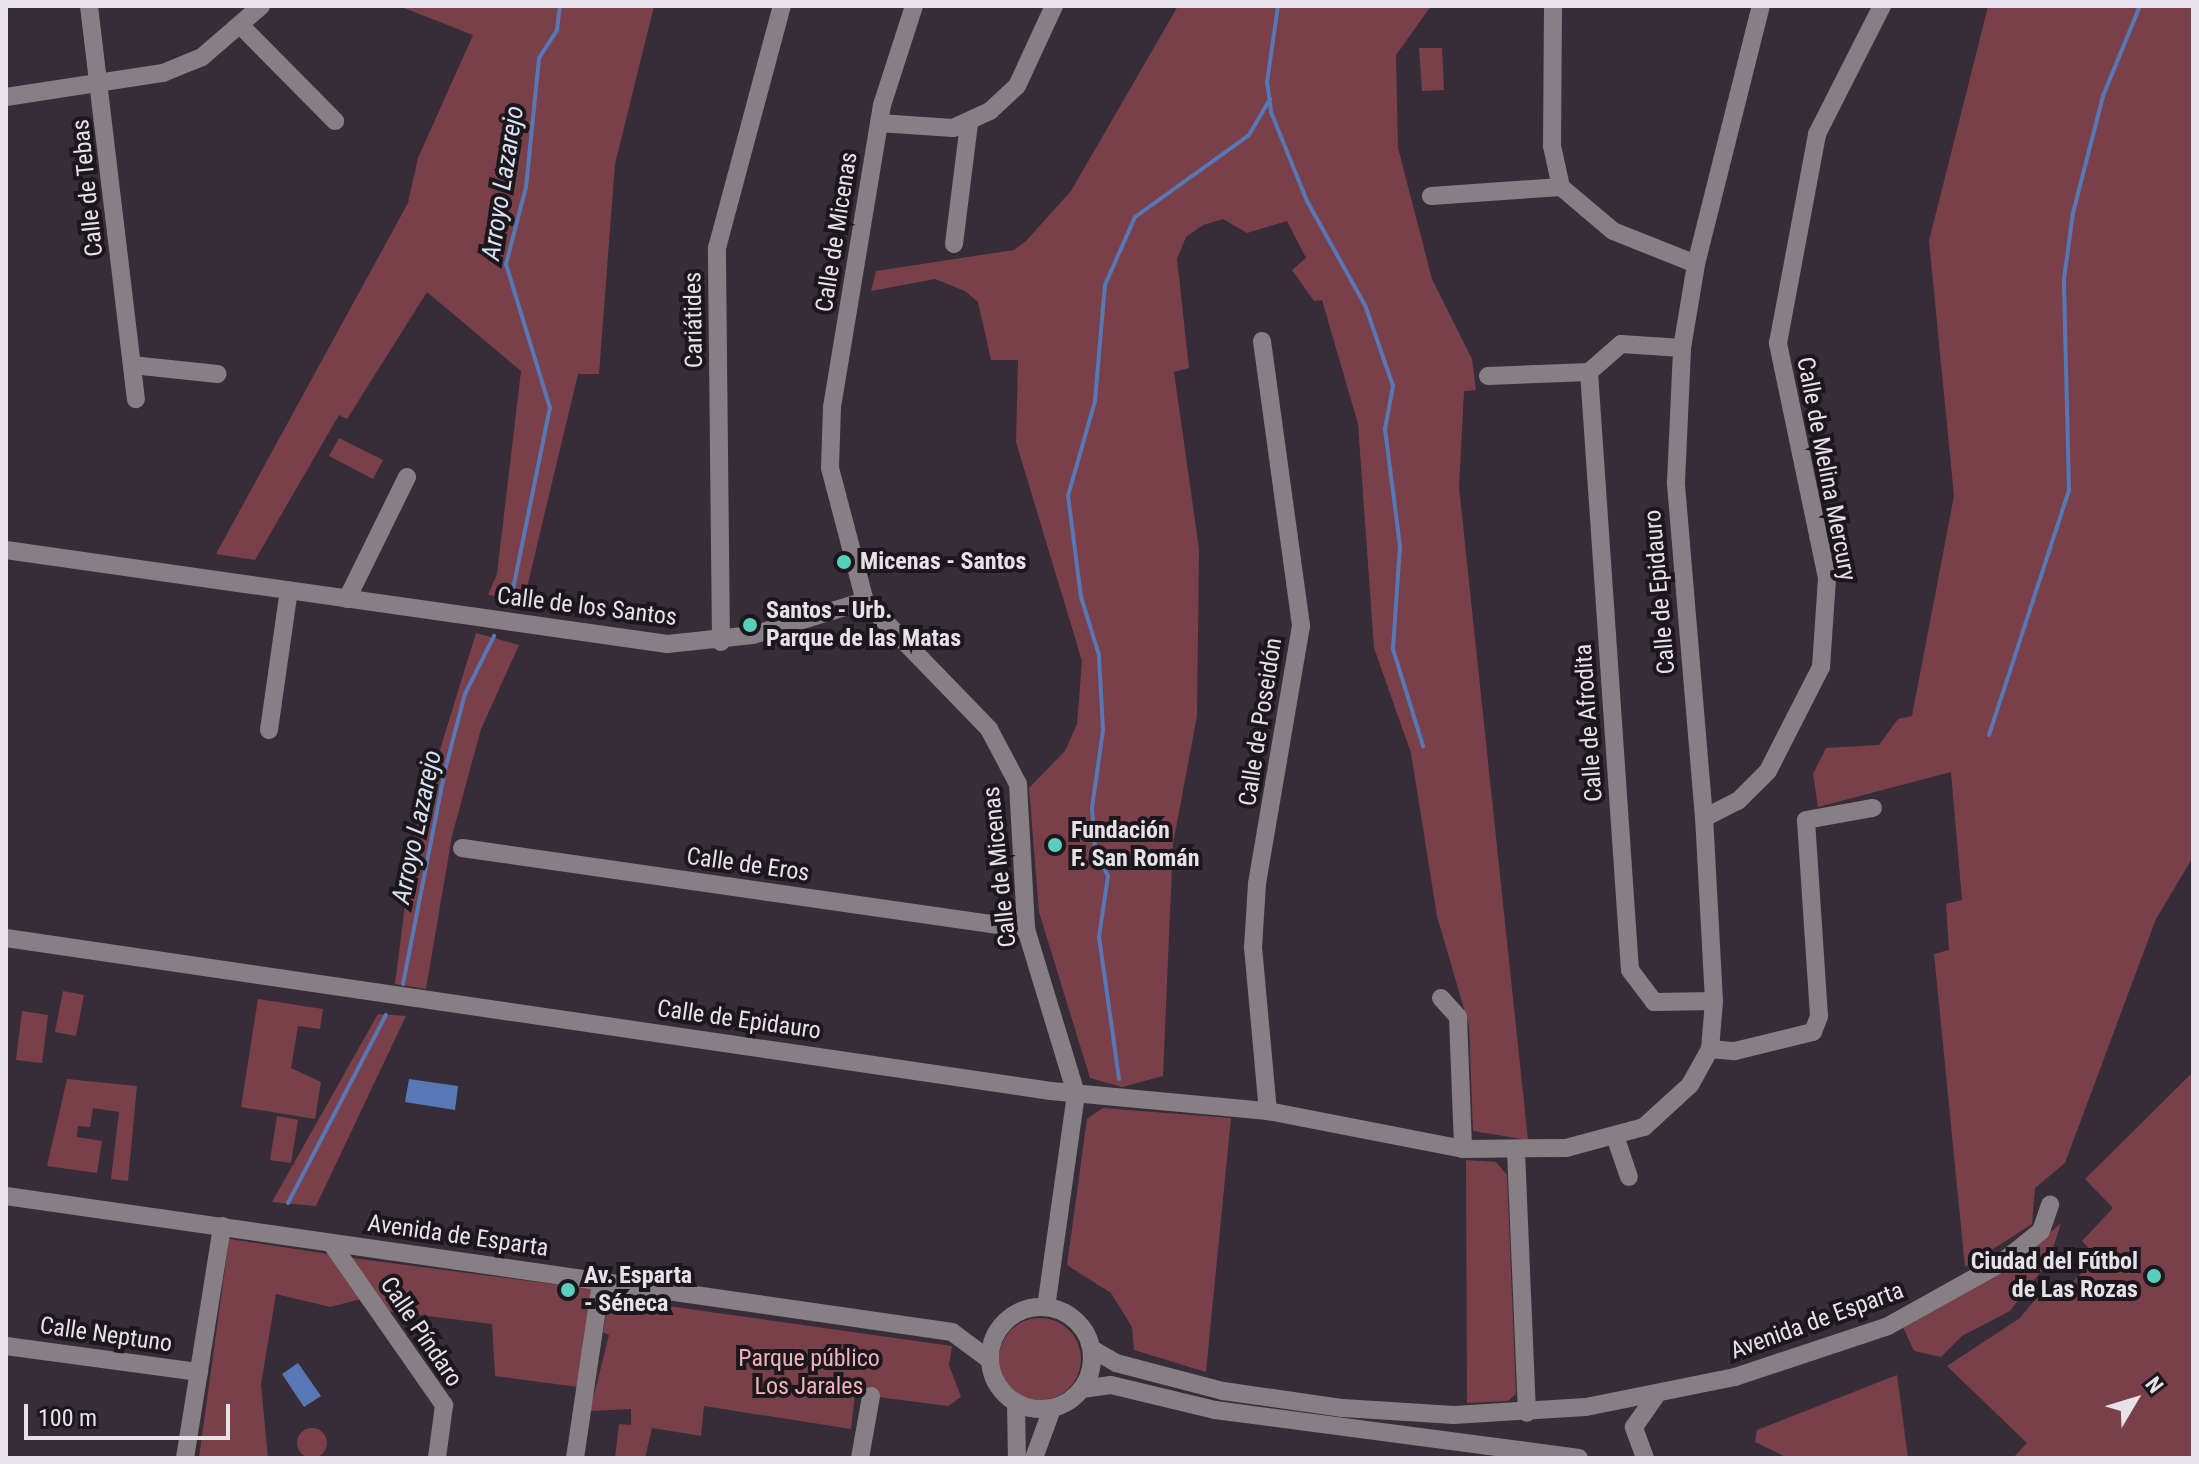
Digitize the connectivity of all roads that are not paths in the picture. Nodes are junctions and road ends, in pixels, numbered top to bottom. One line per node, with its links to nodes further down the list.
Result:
1 (89, 6): 10 (street, Calle de Tebas)
2 (261, 6): 9 (street)
3 (782, 6): 31 (street, Cariátides)
4 (914, 6): 13 (street, Calle de Micenas)
5 (1054, 6): 14 (street)
6 (1553, 6): 15 (street)
7 (1761, 6): 18 (street, Calle de Epidauro)
8 (1882, 6): 34 (street, Calle de Melina Mercury)
9 (243, 28): 10 (street); 12 (street)
10 (100, 84): 11 (street); 21 (street, Calle de Tebas)
11 (6, 97)
12 (335, 121)
13 (879, 123): 14 (street); 30 (street, Calle de Micenas)
14 (969, 124): 17 (street)
15 (1561, 187): 16 (street); 18 (street)
16 (1431, 196)
17 (954, 244)
18 (1696, 264): 20 (street, Calle de Epidauro)
19 (1262, 341): 42 (street, Calle de Poseidón)
20 (1682, 348): 22 (street); 34 (street, Calle de Epidauro)
21 (132, 365): 23 (street); 25 (street, Calle de Tebas)
22 (1589, 372): 24 (street); 39 (street, Calle de Afrodita)
23 (218, 374)
24 (1488, 376)
25 (136, 399)
26 (407, 477): 29 (street)
27 (6, 550): 28 (street, Calle de los Santos)
28 (289, 590): 29 (street, Calle de los Santos); 32 (street)
29 (347, 599): 31 (street, Calle de los Santos)
30 (865, 601): 31 (street, Calle de los Santos); 36 (street, Calle de Micenas)
31 (721, 642)
32 (269, 730)
33 (1873, 808): 40 (street)
34 (1704, 818): 39 (street, Calle de Epidauro)
35 (462, 848): 36 (street, Calle de Eros)
36 (1026, 929): 41 (street, Calle de Micenas)
37 (6, 938): 41 (street, Calle de Epidauro)
38 (1441, 998): 44 (street)
39 (1714, 1001): 40 (street, Calle de Epidauro)
40 (1710, 1049): 43 (street, Calle de Epidauro)
41 (1076, 1094): 42 (street, Calle de Epidauro); 52 (street, Calle de Micenas)
42 (1268, 1111): 44 (street, Calle de Epidauro)
43 (1616, 1139): 45 (street, Calle de Epidauro); 46 (street)
44 (1463, 1149): 45 (street, Calle de Epidauro)
45 (1516, 1151): 62 (street)
46 (1629, 1177)
47 (6, 1196): 49 (street, Avenida de Esparta)
48 (2050, 1205): 59 (street, Avenida de Esparta)
49 (222, 1226): 50 (street, Avenida de Esparta); 56 (street)
50 (331, 1243): 51 (street, Avenida de Esparta); 66 (street, Calle Píndaro)
51 (601, 1281): 55 (street, Avenida de Esparta); 67 (street)
52 (1046, 1307): 54 (street); 55 (street)
53 (6, 1346): 56 (street, Calle Neptuno)
54 (1092, 1349): 57 (street); 63 (street, Avenida de Esparta)
55 (990, 1360): 60 (street)
56 (199, 1372): 65 (street)
57 (1082, 1389): 61 (street); 64 (street)
58 (871, 1396): 68 (street)
59 (1656, 1396): 62 (street, Avenida de Esparta); 72 (street)
60 (1016, 1403): 61 (street); 69 (street)
61 (1052, 1409): 70 (street)
62 (1527, 1413): 63 (street, Avenida de Esparta)
63 (1454, 1415): 64 (street)
64 (1452, 1442): 71 (street)
65 (185, 1458)
66 (437, 1458)
67 (575, 1458)
68 (860, 1458)
69 (1017, 1458)
70 (1034, 1458)
71 (1579, 1458)
72 (1645, 1458)

